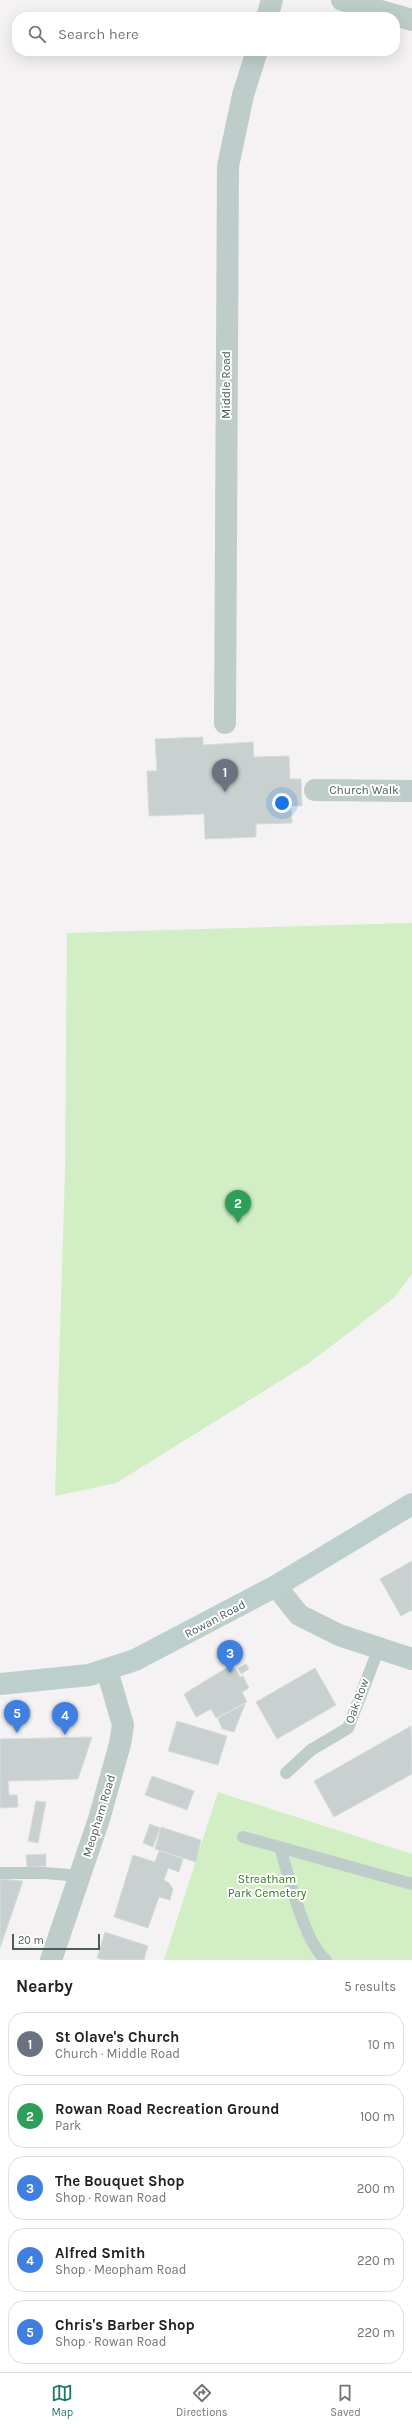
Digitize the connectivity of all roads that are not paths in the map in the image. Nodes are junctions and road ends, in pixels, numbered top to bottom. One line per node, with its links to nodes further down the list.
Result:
1 (272, 0): 3 (street)
2 (342, 0): 4 (street)
3 (268, 12)
4 (384, 12)
5 (400, 17): 6 (street)
6 (412, 20)
7 (255, 56): 8 (street, Middle Road)
8 (225, 722)
9 (315, 790): 10 (street, Church Walk)
10 (412, 791)
11 (412, 1504): 12 (main road, Rowan Road)
12 (276, 1586): 13 (street); 15 (main road, Rowan Road)
13 (379, 1648): 14 (street); 17 (lane, Oak Row)
14 (412, 1659)
15 (107, 1670): 16 (main road, Rowan Road); 21 (street, Meopham Road)
16 (0, 1684)
17 (286, 1773)
18 (243, 1837): 19 (lane)
19 (280, 1847): 22 (lane); 24 (lane)
20 (0, 1873): 21 (lane)
21 (80, 1876): 23 (street, Meopham Road)
22 (412, 1884)
23 (51, 1960)
24 (326, 1960)

